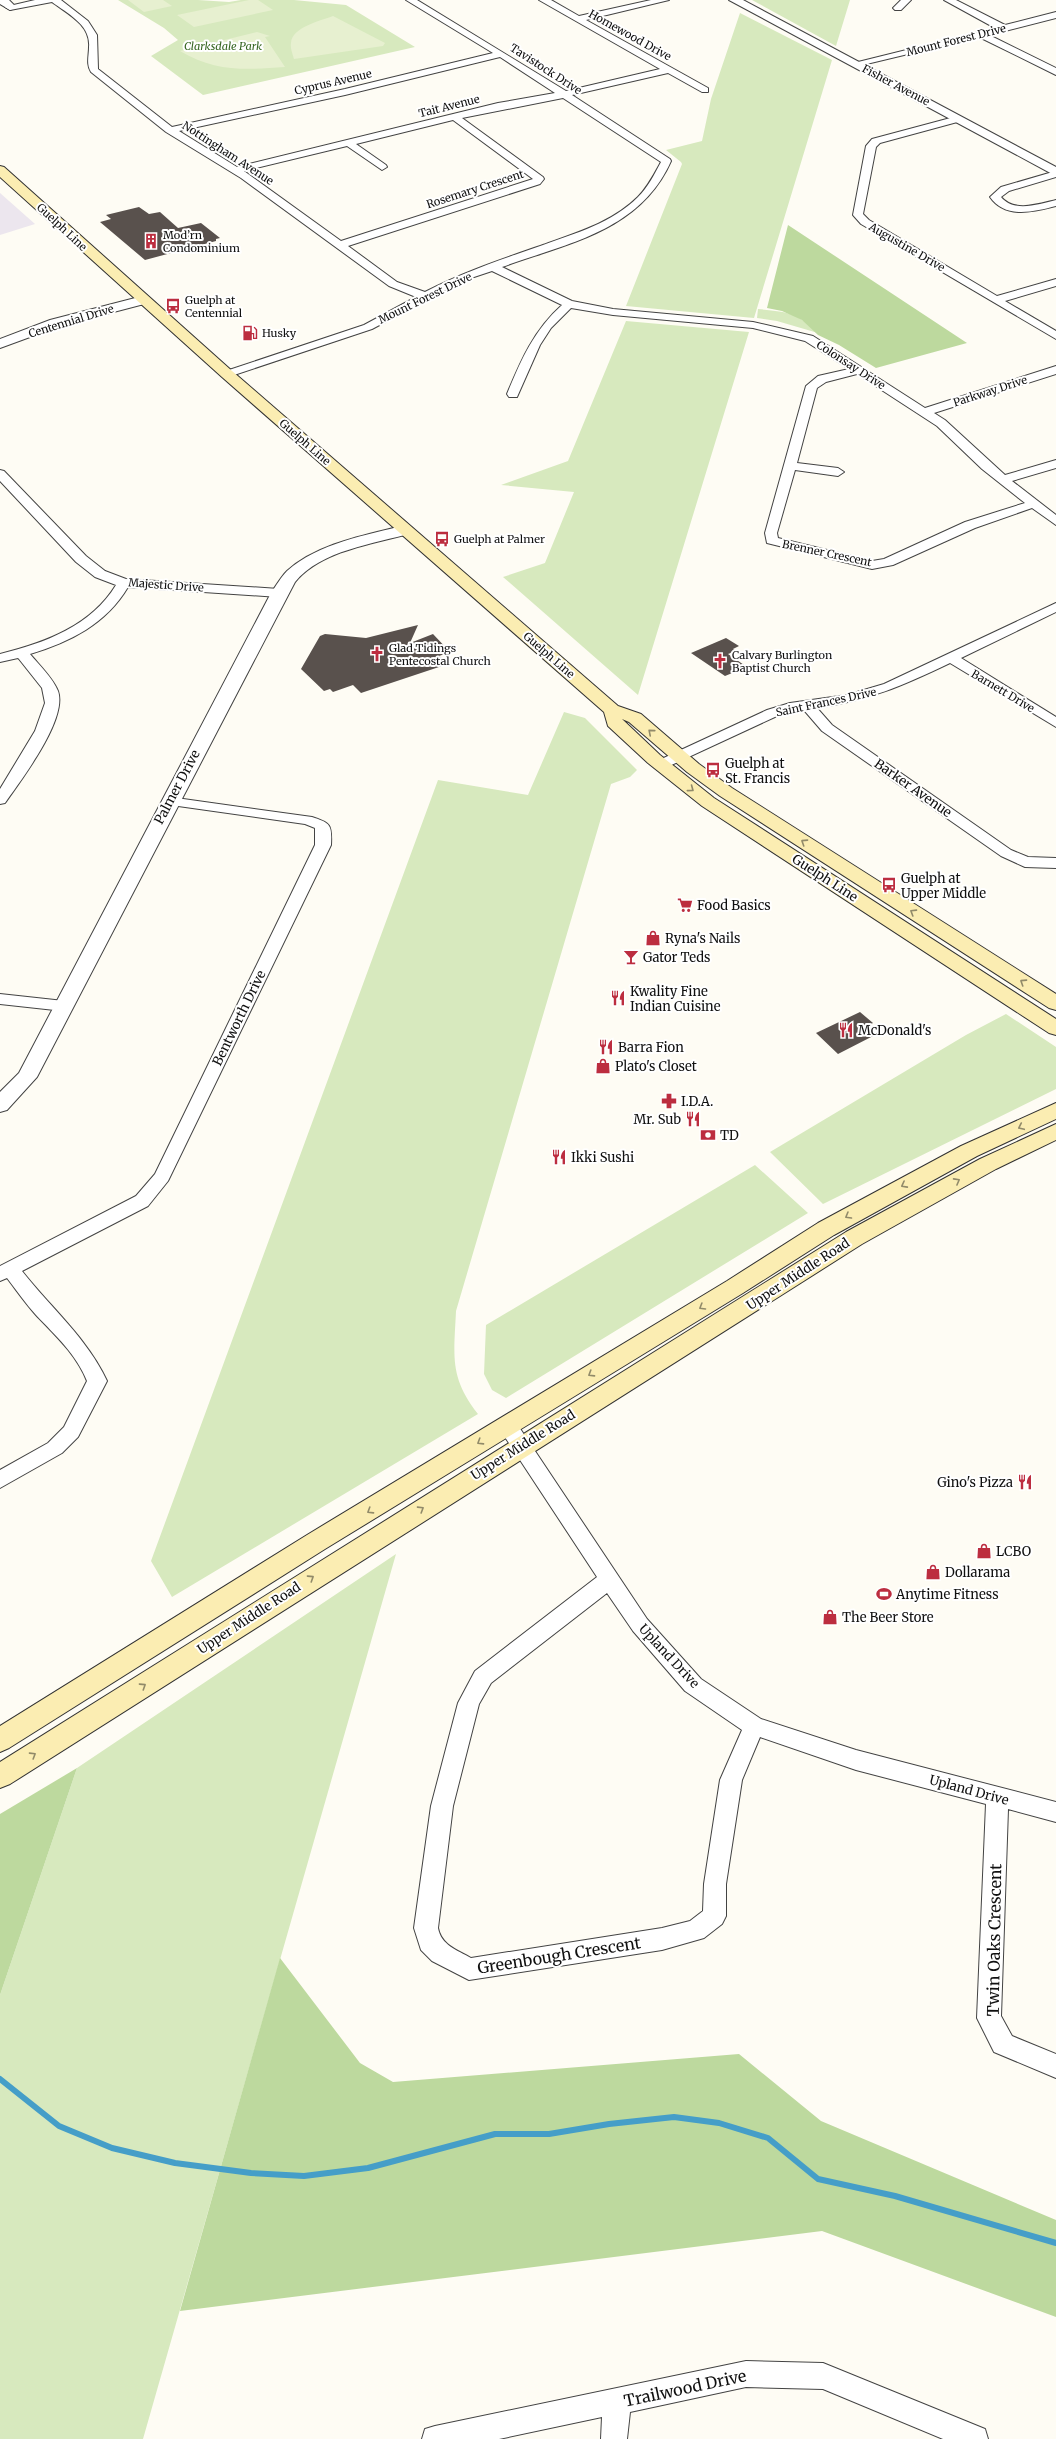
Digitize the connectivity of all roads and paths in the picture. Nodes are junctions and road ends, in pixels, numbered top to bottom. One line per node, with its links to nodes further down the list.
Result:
1 (2, 0): 11 (street)
2 (42, 0): 11 (street)
3 (51, 0): 11 (street)
4 (55, 0): 25 (street, Nottingham Avenue)
5 (411, 0): 17 (street, Tavistock Drive)
6 (544, 0): 14 (street, Homewood Drive)
7 (664, 0): 14 (street)
8 (735, 0): 18 (street, Fisher Avenue)
9 (906, 0): 12 (street)
10 (949, 0): 15 (street)
11 (5, 8)
12 (898, 8)
13 (1056, 15): 15 (street, Mount Forest Drive)
14 (576, 19): 20 (street, Homewood Drive)
15 (1004, 28): 16 (street, Mount Forest Drive)
16 (980, 34): 18 (street, Mount Forest Drive); 19 (street)
17 (501, 54): 22 (street, Tavistock Drive); 25 (street, Cyprus Avenue)
18 (857, 65): 24 (street, Fisher Avenue)
19 (1054, 69)
20 (668, 70): 21 (street, Homewood Drive); 22 (street, Tait Avenue)
21 (705, 90)
22 (562, 95): 23 (street, Tait Avenue); 27 (street, Tavistock Drive)
23 (455, 117): 26 (street, Tait Avenue); 33 (street, Rosemary Crescent)
24 (958, 119): 31 (street, Fisher Avenue); 38 (street, Augustine Drive)
25 (170, 130): 30 (street, Nottingham Avenue)
26 (349, 143): 28 (street); 30 (street, Tait Avenue)
27 (666, 161): 34 (street, Mount Forest Drive)
28 (382, 167)
29 (0, 170): 37 (main road, Guelph Line)
30 (237, 170): 33 (street, Nottingham Avenue)
31 (1056, 173): 32 (street)
32 (1056, 203)
33 (340, 245): 36 (street, Nottingham Avenue)
34 (492, 267): 36 (street, Mount Forest Drive); 39 (street, Colonsay Drive)
35 (1056, 282): 38 (street)
36 (427, 297): 44 (street, Mount Forest Drive)
37 (143, 300): 41 (street, Centennial Drive); 44 (main road, Guelph Line)
38 (997, 300): 40 (street, Augustine Drive)
39 (569, 304): 42 (street, Colonsay Drive); 45 (street)
40 (1056, 336)
41 (0, 344)
42 (859, 370): 46 (street, Colonsay Drive); 48 (street, Brenner Crescent)
43 (1056, 370): 46 (street, Parkway Drive)
44 (227, 374): 54 (main road, Guelph Line)
45 (513, 394)
46 (924, 412): 51 (street, Colonsay Drive)
47 (1056, 464): 51 (street)
48 (791, 466): 49 (street); 52 (street, Brenner Crescent)
49 (838, 472)
50 (0, 474): 55 (street, Majestic Drive)
51 (1004, 479): 52 (street, Colonsay Drive)
52 (1033, 504): 53 (street, Colonsay Drive)
53 (1056, 521)
54 (406, 530): 56 (street, Palmer Drive); 62 (main road, Guelph Line)
55 (124, 583): 56 (street, Majestic Drive); 58 (street)
56 (280, 593): 67 (street, Palmer Drive)
57 (1056, 607): 60 (street, Saint Frances Drive)
58 (21, 653): 59 (street); 66 (street)
59 (0, 658)
60 (951, 658): 61 (street, Saint Frances Drive); 63 (street, Barnett Drive)
61 (807, 705): 64 (street, Saint Frances Drive); 68 (street, Barker Avenue)
62 (612, 710): 64 (main road, Guelph Line, one-way to 62); 65 (main road, Guelph Line)
63 (1056, 723)
64 (681, 757): 65 (street, Saint Frances Drive); 70 (main road, Guelph Line, one-way to 64)
65 (660, 765): 69 (main road, Guelph Line, one-way to 69)
66 (0, 800)
67 (169, 801): 73 (street, Palmer Drive); 78 (street, Bentworth Drive)
68 (1056, 863)
69 (833, 884): 70 (main road); 74 (main road, Guelph Line)
70 (880, 891): 72 (main road, Guelph Line, one-way to 70)
71 (0, 999): 73 (street)
72 (1056, 1003)
73 (64, 1006): 75 (street, Palmer Drive)
74 (1056, 1028)
75 (0, 1105)
76 (1056, 1110): 79 (main road, Upper Middle Road, one-way to 79)
77 (1056, 1132): 80 (main road, Upper Middle Road, one-way to 77)
78 (5, 1271): 81 (street)
79 (508, 1426): 80 (street, Upland Drive); 84 (main road, Upper Middle Road, one-way to 84)
80 (523, 1446): 82 (street, Upland Drive); 85 (main road, Upper Middle Road, one-way to 80)
81 (0, 1480)
82 (610, 1579): 83 (street, Upland Drive); 83 (street, Greenbough Crescent)
83 (754, 1726): 86 (street, Upland Drive)
84 (0, 1740)
85 (0, 1776)
86 (997, 1798): 87 (street, Upland Drive); 88 (street, Twin Oaks Crescent)
87 (1056, 1812)
88 (1056, 2066)
89 (617, 2402): 90 (street, Trailwood Drive); 91 (street); 92 (street, Trailwood Drive)
90 (435, 2439)
91 (614, 2439)
92 (975, 2439)

